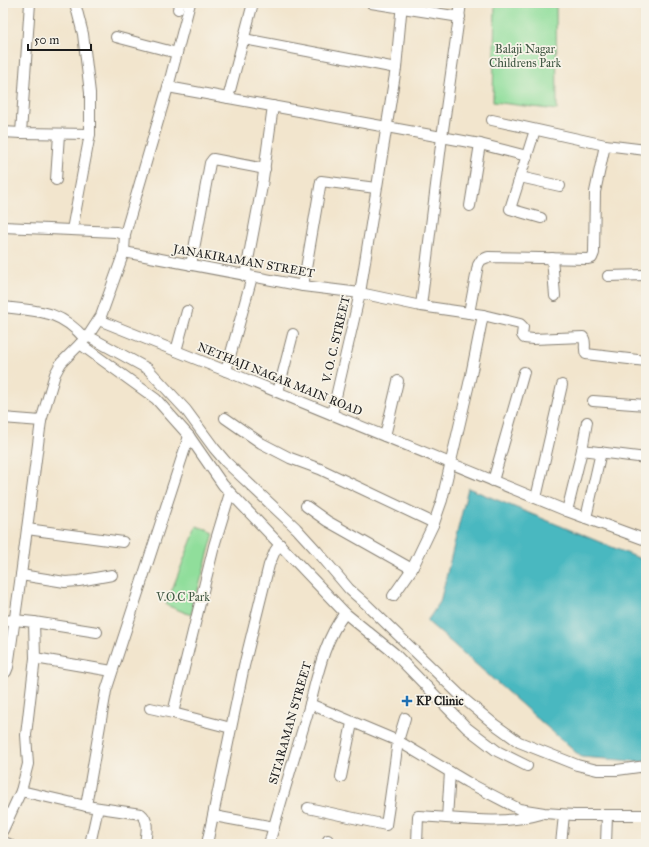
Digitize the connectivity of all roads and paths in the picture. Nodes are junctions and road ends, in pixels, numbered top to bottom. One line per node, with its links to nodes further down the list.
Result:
1 (30, 3): 20 (street)
2 (75, 3): 22 (street)
3 (190, 3): 11 (street)
4 (254, 3): 10 (street)
5 (371, 3): 7 (street)
6 (461, 3): 8 (street)
7 (401, 5): 8 (street); 12 (street, V. O. C. STREET)
8 (460, 18): 23 (street)
9 (116, 37): 11 (street)
10 (244, 39): 12 (street); 14 (street)
11 (177, 53): 13 (street)
12 (396, 68): 17 (street, V. O. C. STREET)
13 (168, 87): 14 (street); 37 (street)
14 (228, 98): 15 (street)
15 (273, 106): 17 (street); 28 (street)
16 (492, 120): 18 (street)
17 (385, 127): 23 (street); 32 (street, V. O. C. STREET)
18 (535, 130): 25 (street); 27 (street)
19 (3, 132): 20 (street)
20 (21, 133): 21 (street)
21 (59, 134): 22 (street); 30 (street)
22 (90, 134): 36 (street)
23 (442, 137): 24 (street); 47 (street)
24 (480, 144): 27 (street); 33 (street)
25 (605, 145): 26 (street); 39 (street)
26 (646, 150)
27 (527, 156): 29 (street)
28 (265, 169): 40 (street); 42 (street)
29 (520, 177): 31 (street); 34 (street)
30 (56, 180)
31 (560, 186)
32 (376, 188): 44 (street); 45 (street, V. O. C. STREET)
33 (470, 206)
34 (542, 218)
35 (3, 227): 36 (street)
36 (72, 230): 37 (street)
37 (125, 234): 38 (street)
38 (124, 252): 40 (street, JANAKIRAMAN STREET); 52 (street)
39 (552, 258): 46 (street); 50 (street)
40 (191, 265): 42 (street, JANAKIRAMAN STREET)
41 (646, 275): 43 (street)
42 (249, 276): 44 (street, JANAKIRAMAN STREET); 57 (street)
43 (608, 276)
44 (303, 286): 45 (street, JANAKIRAMAN STREET)
45 (360, 292): 47 (street, JANAKIRAMAN STREET); 64 (street, V. O. C. STREET)
46 (555, 296)
47 (421, 306): 50 (street, JANAKIRAMAN STREET)
48 (3, 307): 54 (street)
49 (187, 311): 55 (street)
50 (469, 313): 51 (street, JANAKIRAMAN STREET)
51 (483, 315): 56 (street, JANAKIRAMAN STREET); 74 (street)
52 (99, 320): 54 (street); 55 (street, NETHAJI NAGAR MAIN ROAD)
53 (293, 334): 61 (street)
54 (84, 339): 67 (street); 69 (street); 106 (street)
55 (176, 351): 57 (street, NETHAJI NAGAR MAIN ROAD)
56 (646, 361)
57 (226, 371): 61 (street, NETHAJI NAGAR MAIN ROAD)
58 (524, 372): 75 (street)
59 (398, 381): 70 (street)
60 (562, 386): 77 (street)
61 (278, 392): 64 (street, NETHAJI NAGAR MAIN ROAD)
62 (593, 401): 63 (street)
63 (646, 405)
64 (332, 414): 70 (street, NETHAJI NAGAR MAIN ROAD)
65 (3, 418): 67 (street)
66 (225, 418): 81 (street)
67 (41, 421): 82 (street)
68 (588, 422): 71 (street)
69 (189, 436): 76 (street); 96 (street)
70 (385, 436): 74 (street, NETHAJI NAGAR MAIN ROAD)
71 (582, 450): 72 (street); 79 (street)
72 (601, 452): 73 (street); 80 (street)
73 (646, 458)
74 (450, 463): 75 (street, NETHAJI NAGAR MAIN ROAD); 81 (street)
75 (494, 481): 77 (street, NETHAJI NAGAR MAIN ROAD)
76 (230, 493): 85 (street); 100 (street)
77 (536, 498): 79 (street, NETHAJI NAGAR MAIN ROAD)
78 (306, 506): 86 (street)
79 (567, 511): 80 (street, NETHAJI NAGAR MAIN ROAD)
80 (586, 518): 83 (street, NETHAJI NAGAR MAIN ROAD)
81 (434, 523): 86 (street)
82 (27, 529): 84 (street); 87 (street)
83 (646, 540)
84 (123, 542)
85 (280, 544): 90 (street); 103 (street)
86 (412, 568): 89 (street)
87 (21, 575): 88 (street); 91 (street)
88 (112, 575)
89 (393, 596)
90 (345, 613): 98 (street, SITARAMAN STREET); 105 (street)
91 (14, 620): 92 (street); 93 (street); 97 (street)
92 (3, 621)
93 (34, 622): 94 (street); 95 (street)
94 (97, 632)
95 (34, 658): 96 (street); 109 (street)
96 (112, 671): 110 (street)
97 (3, 673)
98 (310, 704): 102 (street); 119 (street, SITARAMAN STREET)
99 (150, 708): 100 (street)
100 (173, 713): 103 (street)
101 (405, 718): 104 (street)
102 (352, 723): 104 (street); 108 (street)
103 (231, 728): 117 (street)
104 (398, 741): 107 (street); 112 (street)
105 (527, 766)
106 (646, 766)
107 (450, 772): 113 (street); 118 (street)
108 (341, 777)
109 (21, 790): 110 (street); 120 (street)
110 (86, 806): 111 (street)
111 (98, 808): 123 (street); 124 (street)
112 (308, 808)
113 (544, 813): 114 (street); 118 (street)
114 (564, 814): 115 (street); 128 (street)
115 (607, 815): 116 (street); 129 (street)
116 (646, 815)
117 (214, 816): 119 (street); 125 (street)
118 (447, 818): 127 (street)
119 (274, 827): 126 (street, SITARAMAN STREET)
120 (3, 830)
121 (3, 842): 122 (street)
122 (9, 844)
123 (90, 844)
124 (145, 844)
125 (208, 844)
126 (269, 844)
127 (417, 844)
128 (561, 844)
129 (606, 844)

